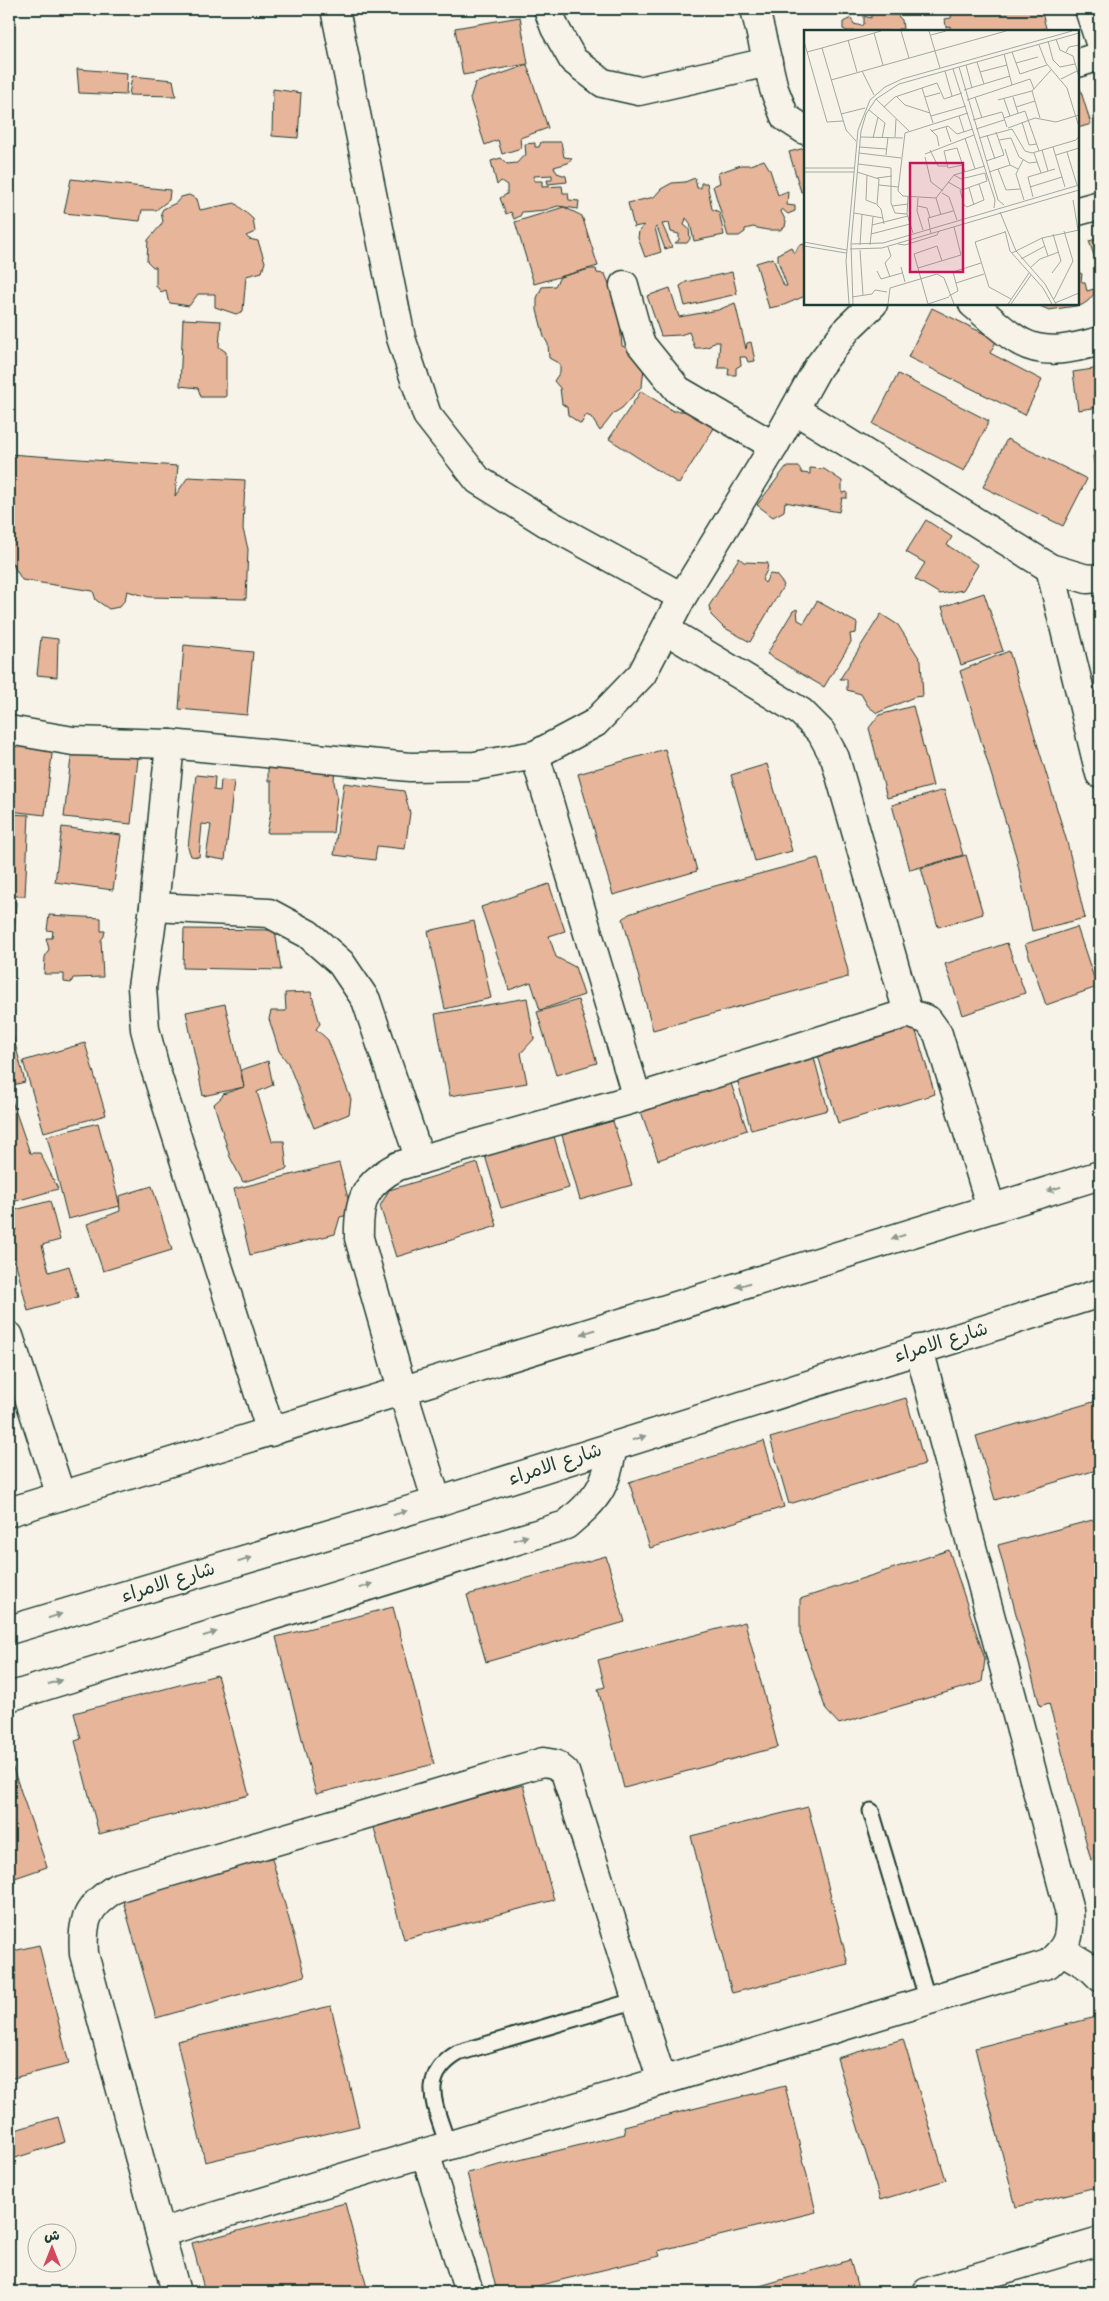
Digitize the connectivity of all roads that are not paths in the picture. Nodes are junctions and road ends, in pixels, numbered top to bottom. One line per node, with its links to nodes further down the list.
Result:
1 (335, 9): 20 (street)
2 (548, 9): 7 (street)
3 (755, 9): 7 (street)
4 (1089, 9): 5 (street)
5 (1100, 43)
6 (1100, 56): 8 (street)
7 (768, 62): 9 (street)
8 (1079, 63)
9 (804, 129)
10 (1100, 205): 11 (street)
11 (1079, 211)
12 (624, 285): 17 (street)
13 (872, 305): 16 (street)
14 (974, 305): 15 (street)
15 (1100, 341)
16 (795, 410): 17 (street); 18 (street)
17 (774, 446): 20 (street)
18 (1050, 568): 19 (street); 25 (street)
19 (1100, 578)
20 (682, 597): 21 (street)
21 (666, 630): 24 (street); 27 (street)
22 (9, 730): 23 (street)
23 (170, 744): 24 (street); 26 (street)
24 (535, 755): 28 (street)
25 (1100, 774)
26 (154, 907): 29 (street); 36 (street)
27 (908, 1013): 28 (street); 31 (street)
28 (637, 1098): 29 (street)
29 (420, 1160): 35 (street)
30 (1100, 1175): 31 (street, one-way to 31)
31 (991, 1208): 35 (street, one-way to 35)
32 (1100, 1293): 34 (street, شارع الامراء)
33 (9, 1336): 38 (street)
34 (920, 1349): 37 (street, شارع الامراء, one-way to 34); 44 (street)
35 (402, 1389): 36 (street); 39 (street)
36 (270, 1432): 38 (street)
37 (613, 1446): 39 (street, شارع الامراء); 42 (street, one-way to 37)
38 (61, 1496): 40 (street)
39 (437, 1502): 41 (street, شارع الامراء, one-way to 39)
40 (9, 1512)
41 (9, 1630)
42 (9, 1697)
43 (871, 1810): 47 (lane)
44 (1063, 1951): 45 (street); 47 (street)
45 (1100, 1977)
46 (637, 2000): 48 (street); 49 (lane); 50 (street)
47 (928, 2001): 48 (street)
48 (662, 2081): 49 (street)
49 (436, 2150): 50 (street); 53 (street)
50 (160, 2233): 52 (street)
51 (1100, 2241): 54 (street)
52 (176, 2292)
53 (469, 2292)
54 (927, 2292)

